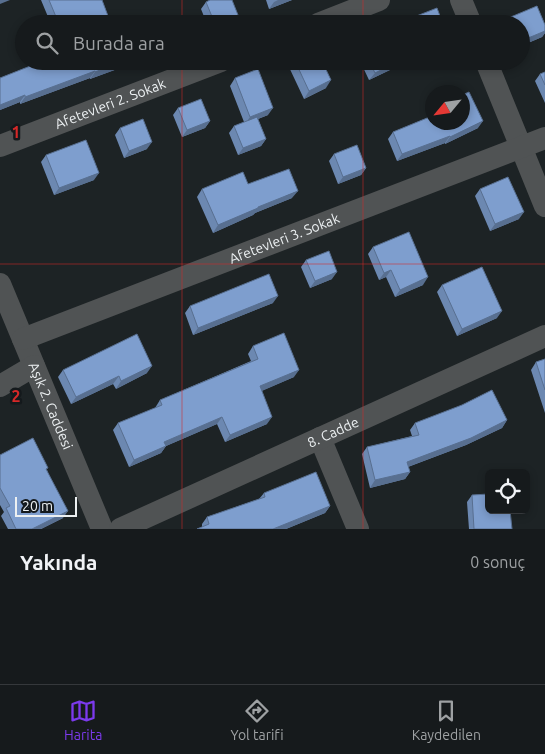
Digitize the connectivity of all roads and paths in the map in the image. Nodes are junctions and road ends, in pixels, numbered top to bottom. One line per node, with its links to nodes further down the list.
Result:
1 (380, 0): 3 (street)
2 (461, 0): 4 (street)
3 (341, 15)
4 (467, 15)
5 (198, 70): 8 (street, Afetevleri 2. Sokak)
6 (490, 70): 9 (street)
7 (545, 138): 9 (street, Afetevleri 3. Sokak)
8 (0, 146)
9 (521, 147): 10 (street); 13 (street, Afetevleri 3. Sokak)
10 (545, 206)
11 (0, 284): 13 (street, Aşık 2. Caddesi)
12 (545, 336): 16 (street, 8. Cadde)
13 (23, 339): 14 (street, Aşık 2. Caddesi)
14 (34, 366): 15 (street); 17 (street, Aşık 2. Caddesi)
15 (0, 386)
16 (320, 438): 18 (street, 8. Cadde); 19 (street)
17 (102, 529)
18 (120, 529)
19 (358, 529)

